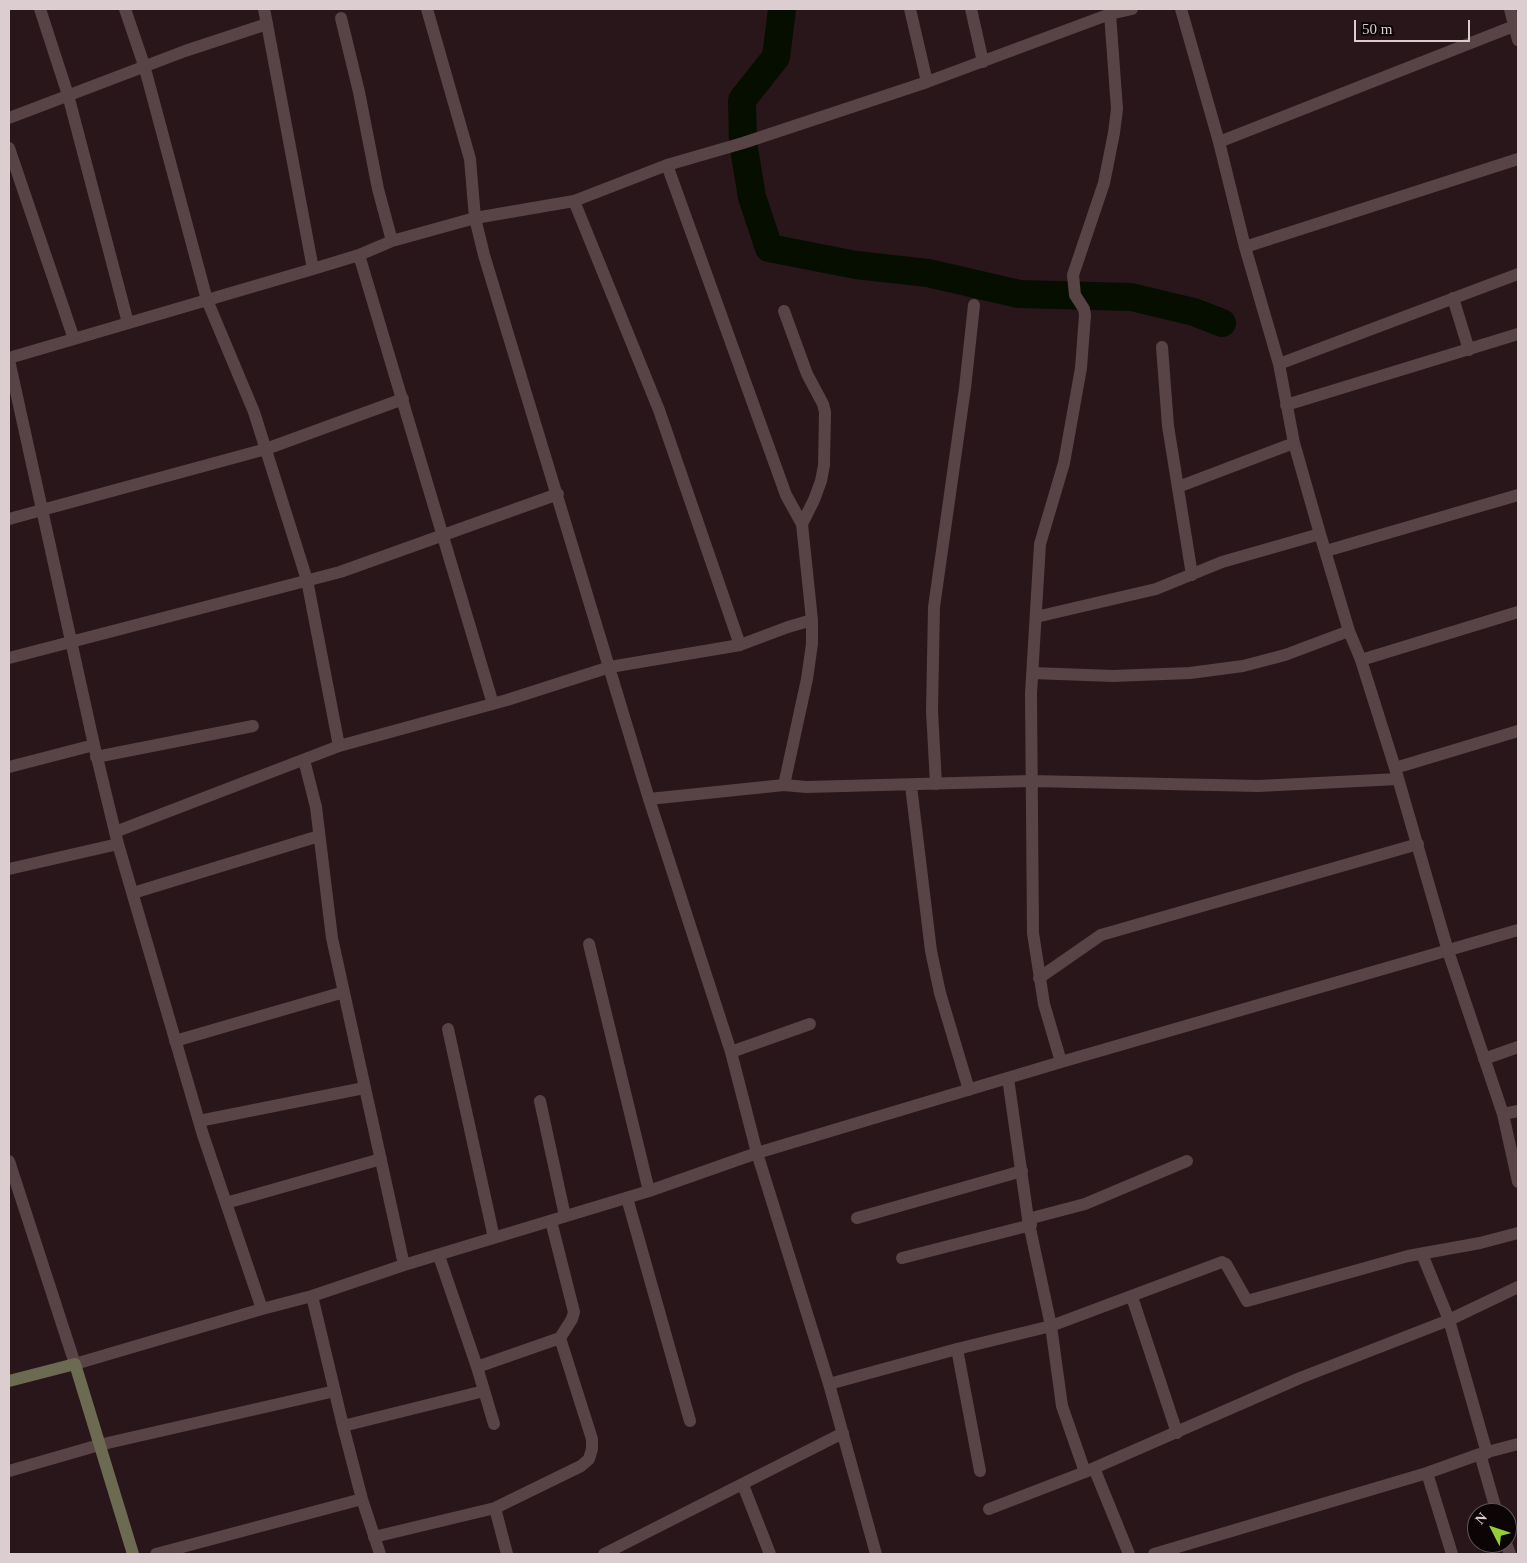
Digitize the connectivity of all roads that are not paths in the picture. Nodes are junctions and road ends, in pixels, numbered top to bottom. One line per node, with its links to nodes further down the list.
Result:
1 (40, 9): 18 (street)
2 (125, 9): 16 (street)
3 (264, 9): 12 (street)
4 (427, 9): 25 (street)
5 (910, 9): 17 (street)
6 (971, 9): 15 (street)
7 (1132, 9): 10 (street)
8 (1181, 9): 20 (street)
9 (1510, 9): 13 (street)
10 (1110, 14): 15 (street); 58 (street)
11 (341, 18): 26 (street)
12 (267, 24): 16 (street); 29 (street)
13 (1514, 26): 14 (street); 20 (street)
14 (1518, 40)
15 (983, 62): 17 (street)
16 (144, 66): 18 (street); 32 (street)
17 (928, 82): 23 (street)
18 (68, 96): 19 (street); 35 (street)
19 (9, 118)
20 (1219, 142): 27 (street)
21 (9, 148): 37 (street)
22 (1518, 159): 27 (street)
23 (667, 165): 24 (street); 51 (street)
24 (574, 200): 25 (street); 62 (street)
25 (475, 218): 26 (street); 47 (street)
26 (392, 241): 28 (street)
27 (1245, 247): 41 (street)
28 (359, 255): 29 (street); 42 (street)
29 (313, 269): 32 (street)
30 (1518, 274): 31 (street)
31 (1453, 298): 39 (street); 41 (street)
32 (208, 300): 35 (street); 45 (street)
33 (974, 304): 76 (street)
34 (784, 311): 51 (street)
35 (128, 323): 37 (street)
36 (1518, 334): 39 (street)
37 (74, 339): 40 (street)
38 (1162, 347): 46 (street)
39 (1469, 350): 43 (street)
40 (9, 359): 49 (street)
41 (1278, 364): 43 (street)
42 (403, 399): 45 (street); 53 (street)
43 (1286, 405): 44 (street)
44 (1294, 444): 46 (street); 52 (street)
45 (266, 449): 49 (street); 56 (street)
46 (1178, 487): 55 (street)
47 (558, 494): 53 (street); 65 (street)
48 (1518, 495): 54 (street)
49 (42, 509): 50 (street); 61 (street)
50 (9, 519)
51 (802, 524): 59 (street)
52 (1320, 534): 54 (street); 55 (street)
53 (443, 535): 56 (street); 67 (street)
54 (1326, 551): 60 (street)
55 (1192, 575): 58 (street)
56 (307, 580): 61 (street); 70 (street)
57 (1518, 612): 64 (street)
58 (1036, 617): 66 (street)
59 (812, 620): 62 (street); 77 (street)
60 (1349, 632): 64 (street); 66 (street)
61 (71, 640): 63 (street); 71 (street)
62 (740, 645): 65 (street)
63 (9, 658)
64 (1361, 660): 74 (street)
65 (610, 668): 67 (street); 79 (street)
66 (1032, 673): 75 (street)
67 (493, 704): 70 (street)
68 (253, 726): 71 (street)
69 (1518, 731): 74 (street)
70 (339, 746): 72 (street)
71 (95, 751): 73 (street); 81 (street)
72 (304, 760): 80 (street); 81 (street)
73 (9, 767)
74 (1397, 774): 75 (street); 82 (street)
75 (1031, 782): 76 (street); 88 (street)
76 (936, 784): 78 (street)
77 (784, 785): 78 (street); 79 (street)
78 (911, 786): 99 (street)
79 (649, 799): 94 (street)
80 (319, 836): 84 (street); 89 (street)
81 (117, 838): 83 (street); 84 (street)
82 (1418, 844): 87 (street); 88 (street)
83 (9, 869)
84 (133, 893): 92 (street)
85 (1518, 930): 87 (street)
86 (589, 944): 110 (street)
87 (1448, 950): 95 (street); 96 (street)
88 (1039, 978): 96 (street)
89 (344, 992): 92 (street); 98 (street)
90 (810, 1024): 94 (street)
91 (448, 1029): 118 (street)
92 (175, 1041): 103 (street)
93 (1518, 1047): 95 (street)
94 (730, 1052): 104 (street)
95 (1484, 1059): 102 (street)
96 (1061, 1062): 97 (street)
97 (1008, 1078): 99 (street); 108 (street)
98 (364, 1088): 103 (street); 105 (street)
99 (969, 1090): 104 (street)
100 (540, 1101): 113 (street)
101 (1518, 1111): 102 (street)
102 (1503, 1114): 109 (street)
103 (198, 1121): 112 (street)
104 (757, 1153): 110 (street); 134 (street)
105 (380, 1158): 112 (street); 122 (street)
106 (9, 1160): 131 (street)
107 (1187, 1161): 116 (street)
108 (1022, 1171): 114 (street); 116 (street)
109 (1518, 1182)
110 (649, 1191): 111 (street)
111 (627, 1198): 113 (street); 137 (street)
112 (226, 1203): 126 (street)
113 (565, 1216): 115 (street)
114 (857, 1218)
115 (550, 1221): 118 (street); 129 (street)
116 (1029, 1222): 121 (street); 128 (street)
117 (1518, 1233): 119 (street)
118 (494, 1238): 120 (street)
119 (1422, 1254): 125 (street); 127 (street)
120 (439, 1256): 122 (street); 132 (street)
121 (902, 1258)
122 (404, 1265): 124 (street)
123 (1518, 1287): 127 (street)
124 (312, 1296): 126 (street); 136 (street)
125 (1132, 1297): 128 (street); 141 (street)
126 (262, 1309): 131 (street)
127 (1448, 1320): 141 (street); 144 (street)
128 (1051, 1326): 130 (street); 146 (street)
129 (560, 1338): 132 (street); 152 (street)
130 (958, 1349): 134 (street); 147 (street)
131 (74, 1364): 133 (street); 143 (street)
132 (477, 1367): 135 (street)
133 (9, 1381)
134 (829, 1384): 140 (street)
135 (484, 1390): 138 (street); 139 (street)
136 (335, 1391): 139 (street); 143 (street)
137 (690, 1421)
138 (494, 1424)
139 (343, 1426): 150 (street)
140 (843, 1433): 149 (street); 161 (street)
141 (1176, 1433): 146 (street)
142 (1518, 1444): 144 (street)
143 (99, 1445): 145 (street); 155 (street)
144 (1483, 1453): 148 (street); 151 (street)
145 (9, 1470)
146 (1089, 1470): 153 (street); 162 (street)
147 (980, 1471)
148 (1427, 1473): 163 (street); 164 (street)
149 (742, 1485): 159 (street); 160 (street)
150 (362, 1499): 154 (street); 156 (street)
151 (1495, 1503)
152 (495, 1508): 154 (street); 158 (street)
153 (990, 1509)
154 (374, 1537): 157 (street)
155 (133, 1554)
156 (156, 1554)
157 (380, 1554)
158 (507, 1554)
159 (604, 1554)
160 (770, 1554)
161 (876, 1554)
162 (1129, 1554)
163 (1154, 1554)
164 (1452, 1554)

